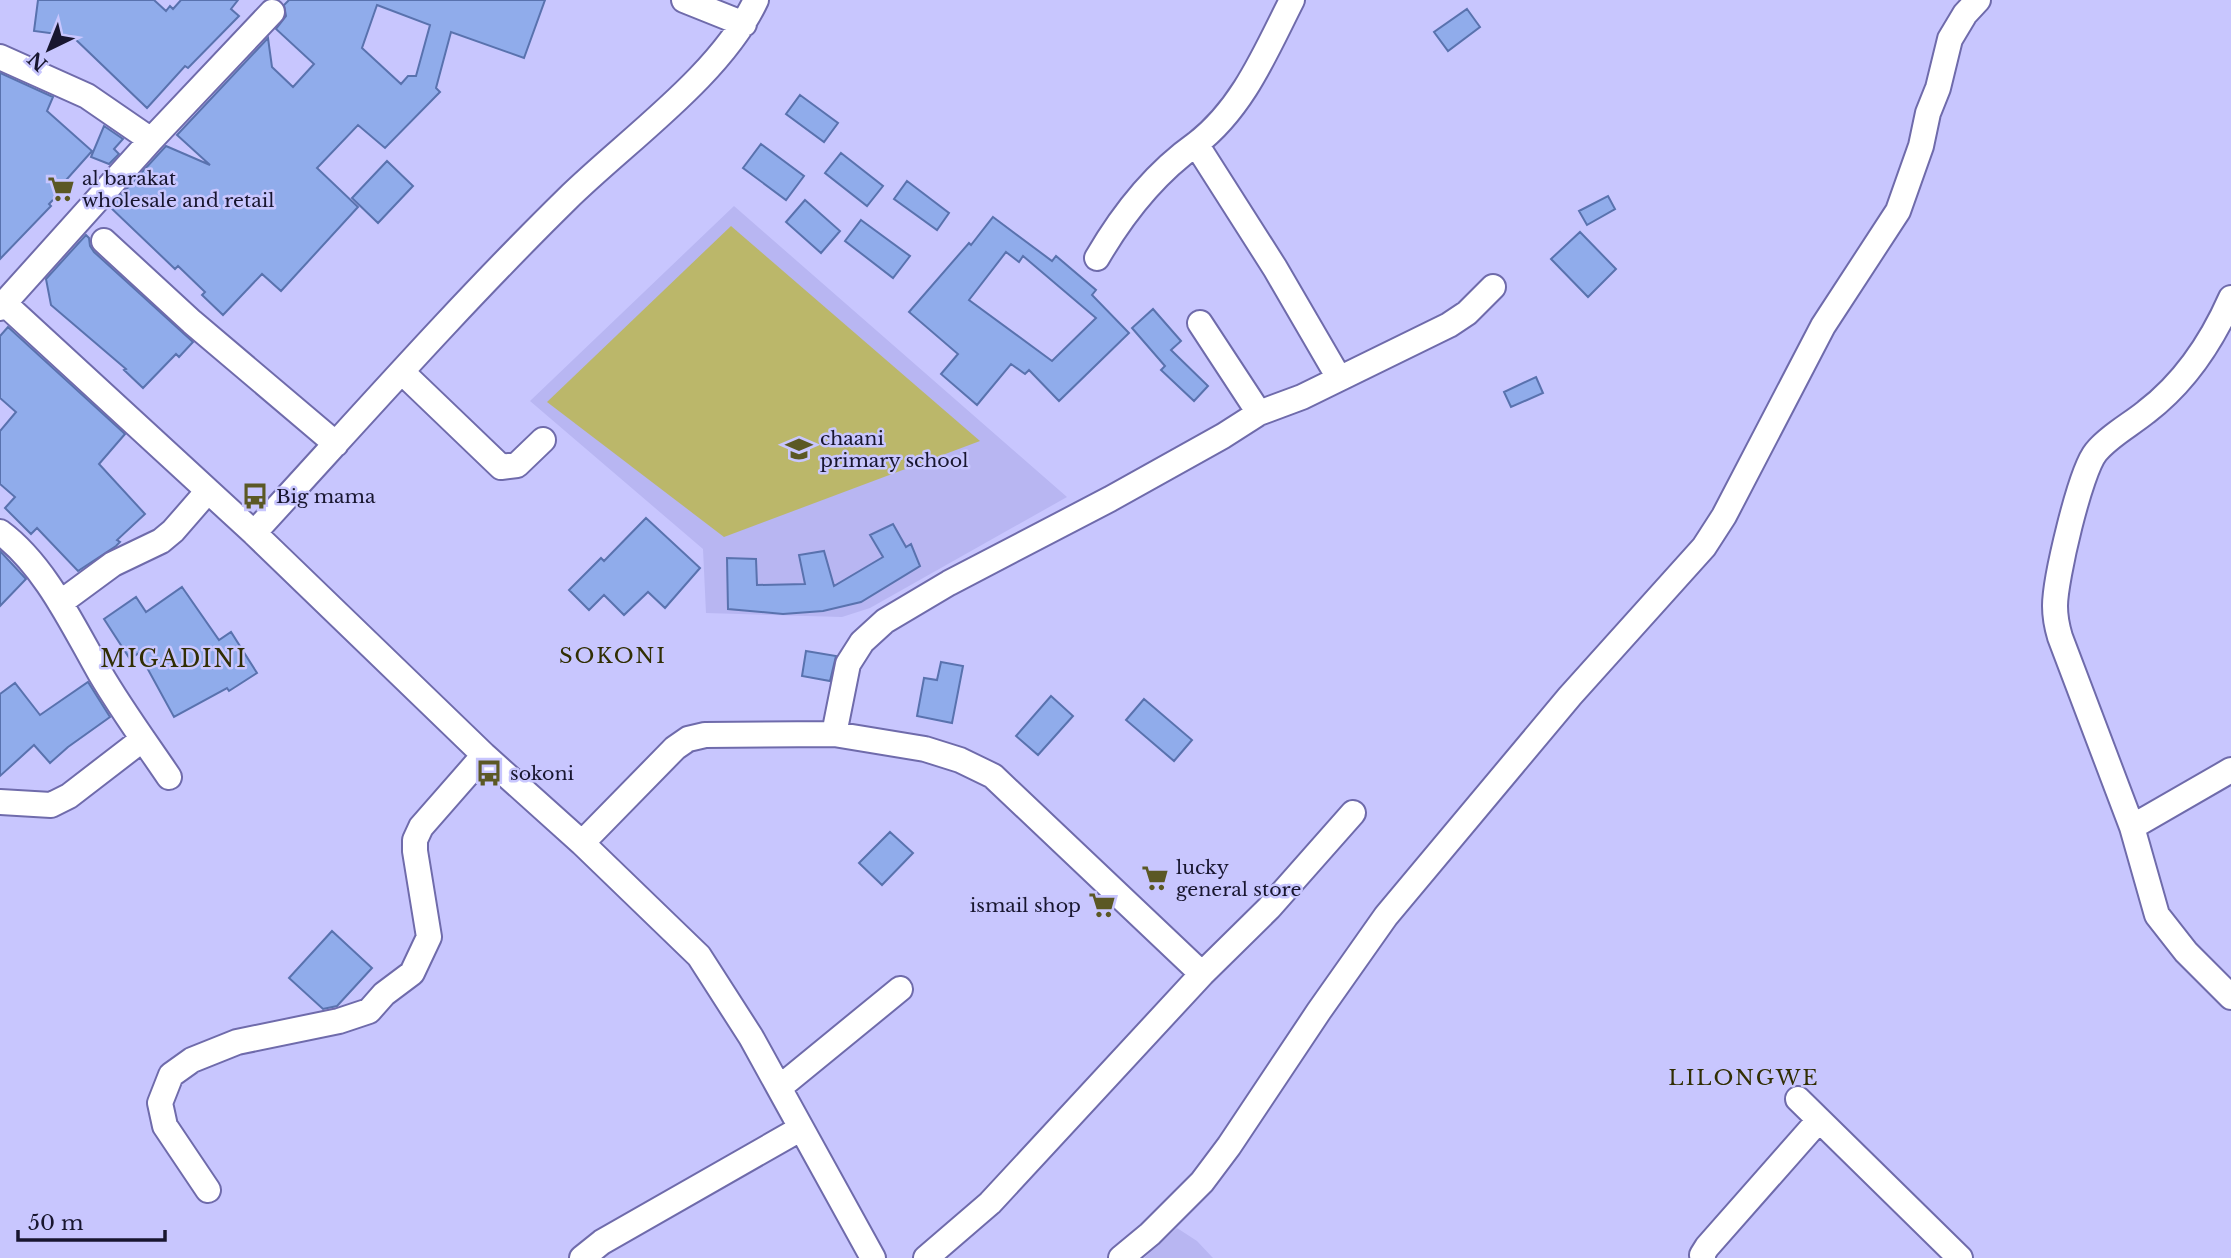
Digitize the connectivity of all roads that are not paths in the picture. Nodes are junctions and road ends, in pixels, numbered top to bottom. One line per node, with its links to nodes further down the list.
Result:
1 (684, 0): 6 (street)
2 (756, 0): 6 (street)
3 (1292, 0): 9 (street)
4 (1969, 5): 45 (street)
5 (272, 12): 8 (street)
6 (744, 24): 16 (street)
7 (0, 57): 8 (street)
8 (151, 140): 14 (street)
9 (1196, 144): 11 (street); 17 (street)
10 (104, 241): 20 (street)
11 (1097, 258)
12 (1493, 287): 17 (street)
13 (2231, 298): 32 (street)
14 (2, 305): 21 (street)
15 (1200, 323): 18 (street)
16 (402, 372): 19 (street); 20 (street)
17 (1339, 378): 18 (street)
18 (1259, 412): 25 (street)
19 (543, 440)
20 (336, 444): 23 (street)
21 (207, 492): 23 (street); 24 (street)
22 (0, 533): 24 (street)
23 (254, 533): 27 (street)
24 (60, 603): 26 (street)
25 (834, 734): 33 (street); 34 (street)
26 (143, 739): 29 (street); 30 (street)
27 (484, 755): 33 (street); 41 (street)
28 (2231, 770): 32 (street)
29 (169, 777)
30 (0, 802)
31 (1353, 813): 34 (street)
32 (2132, 827): 36 (street)
33 (582, 843): 37 (street)
34 (1202, 974): 44 (street)
35 (900, 989): 37 (street)
36 (2231, 997)
37 (779, 1088): 40 (street)
38 (1798, 1099): 39 (street)
39 (1819, 1120): 46 (street); 47 (street)
40 (800, 1129): 42 (street); 43 (street)
41 (208, 1190)
42 (582, 1258)
43 (873, 1258)
44 (926, 1258)
45 (1121, 1258)
46 (1703, 1258)
47 (1960, 1258)

